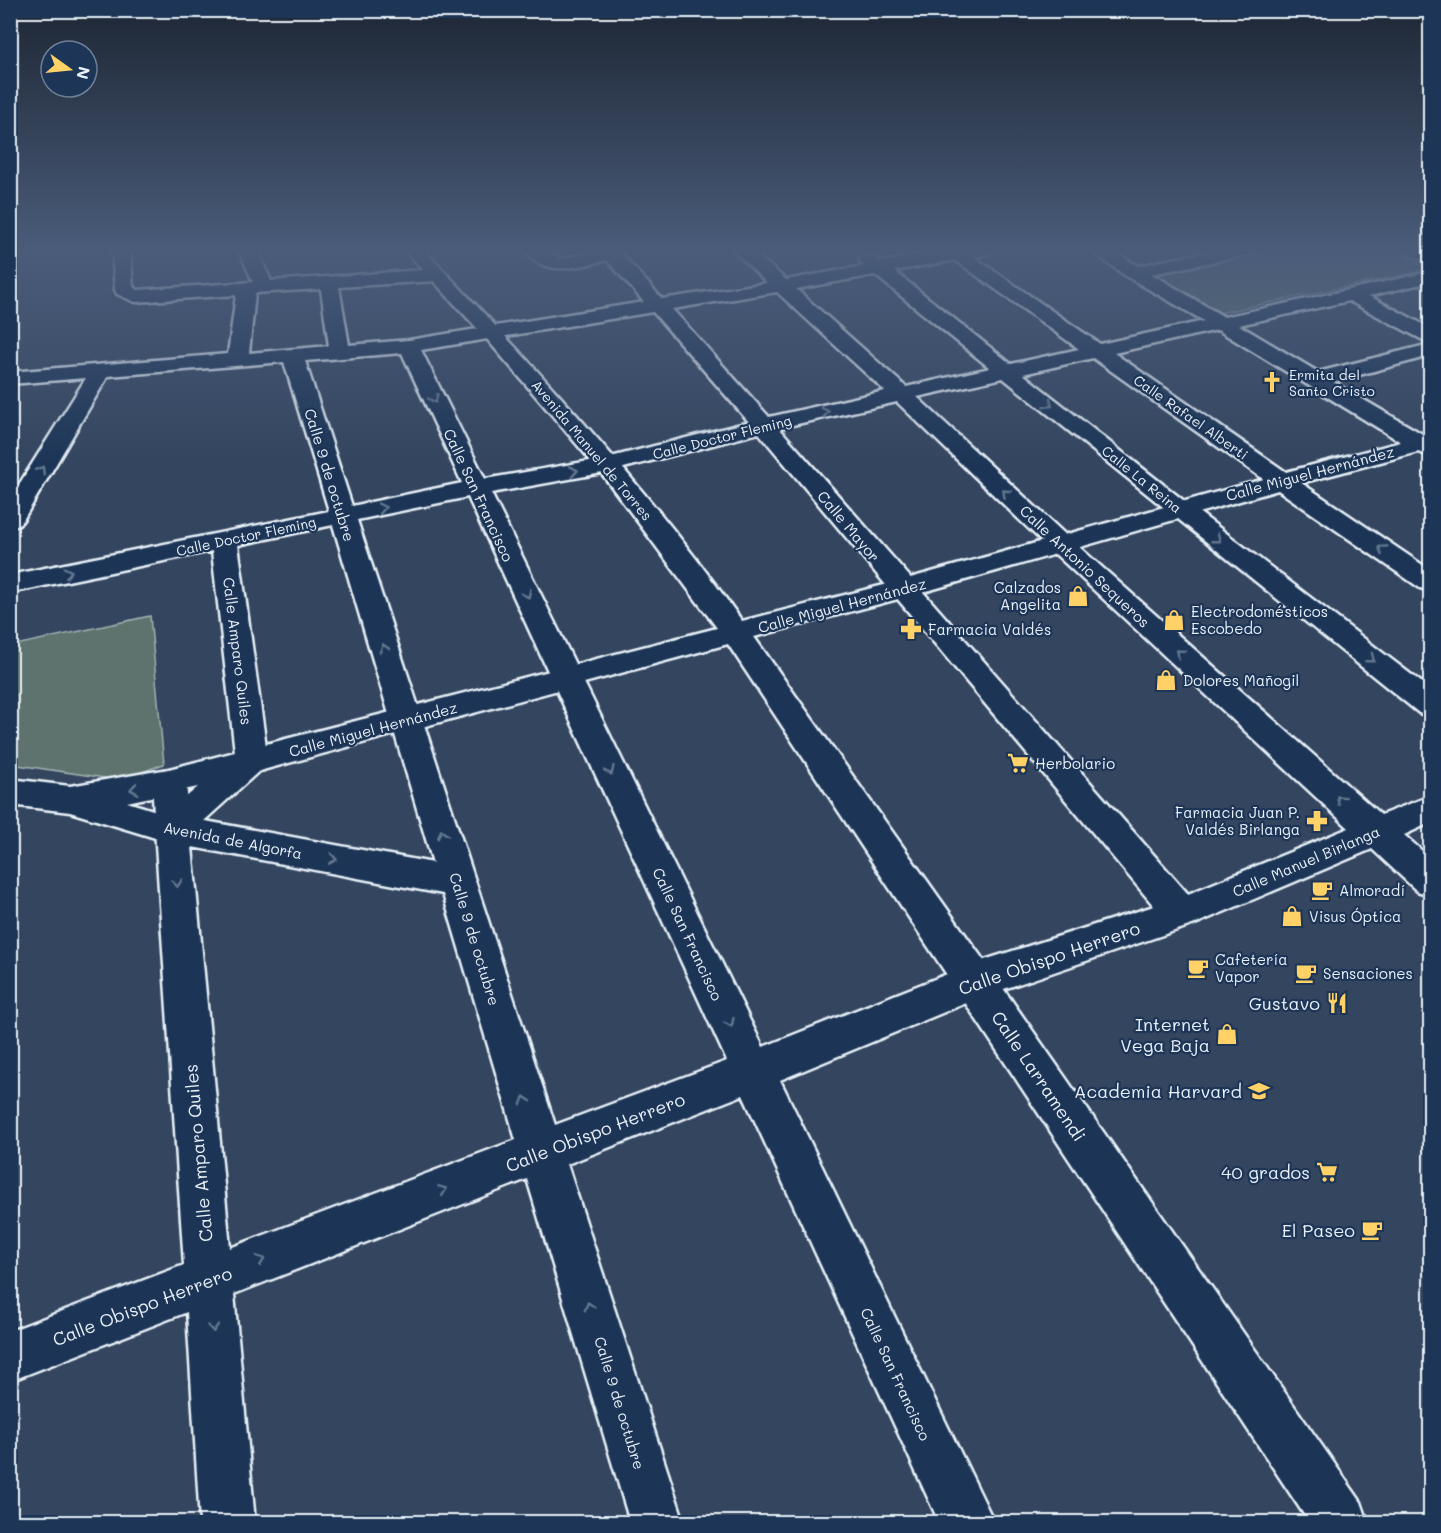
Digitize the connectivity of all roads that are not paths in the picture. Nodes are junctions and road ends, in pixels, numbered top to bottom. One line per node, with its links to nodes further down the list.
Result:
1 (248, 322): 19 (street)
2 (335, 322): 16 (street)
3 (481, 322): 12 (street, Avenida Manuel de Torres)
4 (567, 322): 12 (street)
5 (674, 322): 25 (street, Calle Mayor)
6 (820, 322): 24 (street, Calle Antonio Sequeros)
7 (946, 322): 21 (street, Calle La Reina)
8 (1054, 322): 17 (street, Calle Rafael Alberti)
9 (1226, 322): 11 (street, Calle Doctor Fleming)
10 (1403, 322): 13 (street)
11 (1219, 323): 17 (street, Calle Doctor Fleming); 23 (street)
12 (493, 334): 14 (street); 27 (street, Avenida Manuel de Torres)
13 (1431, 336)
14 (409, 346): 16 (street); 29 (street, Calle San Francisco, one-way to 29)
15 (1431, 350): 23 (street)
16 (340, 352): 18 (street)
17 (1098, 352): 21 (street, Calle Doctor Fleming); 28 (street, Calle Rafael Alberti)
18 (293, 356): 19 (street); 31 (street, Calle 9 de octubre)
19 (238, 360): 20 (street)
20 (101, 370): 22 (street); 32 (street, one-way to 20)
21 (1009, 371): 24 (street, Calle Doctor Fleming); 30 (street, Calle La Reina, one-way to 30)
22 (16, 379)
23 (1314, 380): 26 (street)
24 (903, 396): 25 (street, Calle Doctor Fleming, one-way to 24); 34 (street, Calle Antonio Sequeros, one-way to 24)
25 (764, 425): 27 (street, Calle Doctor Fleming); 37 (street, Calle Mayor)
26 (1427, 445): 28 (street, Calle Miguel Hernández)
27 (608, 465): 29 (street, Calle Doctor Fleming, one-way to 27); 38 (street, Avenida Manuel de Torres)
28 (1282, 481): 30 (street, Calle Miguel Hernández); 35 (street, Calle Rafael Alberti, one-way to 28)
29 (476, 488): 31 (street, Calle Doctor Fleming, one-way to 29); 39 (street, Calle San Francisco, one-way to 39)
30 (1179, 509): 34 (street, Calle Miguel Hernández); 40 (street, Calle La Reina, one-way to 40)
31 (343, 516): 33 (street, Calle Doctor Fleming); 41 (street, Calle 9 de octubre, one-way to 31)
32 (10, 520)
33 (224, 540): 36 (street, Calle Doctor Fleming, one-way to 33); 42 (street, Calle Amparo Quiles)
34 (1060, 544): 37 (street, Calle Miguel Hernández); 48 (street, Calle Antonio Sequeros, one-way to 34)
35 (1431, 582)
36 (10, 584)
37 (903, 589): 38 (street, Calle Miguel Hernández); 51 (street, Calle Mayor)
38 (734, 632): 39 (street, Calle Miguel Hernández); 52 (street, Calle Larramendi)
39 (566, 677): 41 (street, Calle Miguel Hernández); 53 (street, Calle San Francisco, one-way to 53)
40 (1431, 705)
41 (407, 720): 42 (street, Calle Miguel Hernández); 50 (street, Calle 9 de octubre, one-way to 41)
42 (252, 761): 43 (street, Calle Miguel Hernández); 47 (street, Calle Miguel Hernández)
43 (169, 782): 45 (street, Calle Miguel Hernández, one-way to 45); 47 (street, Calle Amparo Quiles)
44 (10, 792): 45 (street, Avenida de Algorfa)
45 (70, 800): 47 (street, Avenida de Algorfa)
46 (1431, 809): 48 (street, Calle Manuel Birlanga)
47 (172, 829): 50 (street, Avenida de Algorfa, one-way to 50); 55 (street, Calle Amparo Quiles, one-way to 55)
48 (1375, 831): 49 (street, Calle Antonio Sequeros); 51 (street, Calle Manuel Birlanga)
49 (1431, 879)
50 (457, 882): 54 (street, Calle 9 de octubre, one-way to 50)
51 (1182, 913): 52 (street, Calle Obispo Herrero)
52 (975, 981): 53 (street, Calle Obispo Herrero); 60 (street, Calle Larramendi)
53 (753, 1071): 54 (street, Calle Obispo Herrero); 59 (street, Calle San Francisco)
54 (541, 1152): 55 (street, Calle Obispo Herrero, one-way to 54); 58 (street, Calle 9 de octubre, one-way to 54)
55 (209, 1280): 56 (street, Calle Obispo Herrero); 57 (street, Calle Amparo Quiles, one-way to 57)
56 (10, 1356)
57 (228, 1522)
58 (657, 1522)
59 (967, 1522)
60 (1341, 1522)

